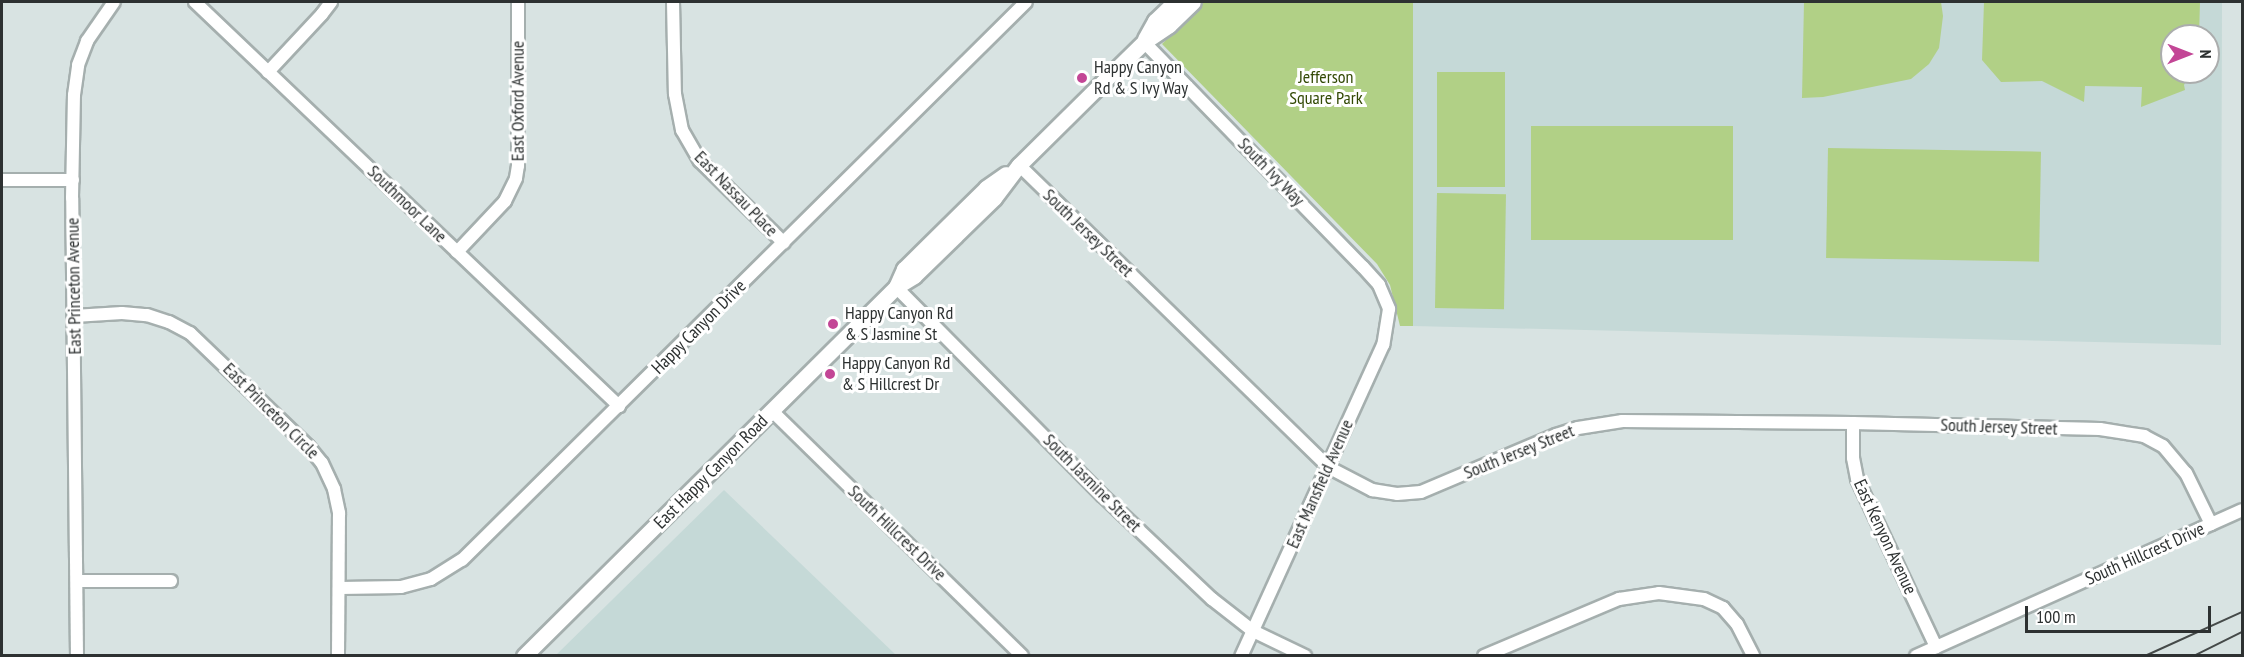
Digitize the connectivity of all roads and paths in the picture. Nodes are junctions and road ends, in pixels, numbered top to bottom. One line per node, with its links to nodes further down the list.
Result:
1 (114, 2): 13 (street, East Princeton Avenue)
2 (195, 2): 10 (street, Southmoor Lane)
3 (331, 2): 10 (street)
4 (518, 2): 15 (street, East Oxford Avenue)
5 (674, 2): 14 (street, East Nassau Place)
6 (1026, 2): 14 (street, Happy Canyon Drive)
7 (1175, 2): 9 (street, East Happy Canyon Road)
8 (1192, 2): 9 (street, East Happy Canyon Road)
9 (1144, 42): 11 (street, East Happy Canyon Road); 17 (street, South Ivy Way)
10 (268, 72): 15 (street, Southmoor Lane)
11 (1018, 165): 16 (street, East Happy Canyon Road); 22 (street, South Jersey Street)
12 (2, 180): 13 (street)
13 (73, 180): 18 (street, East Princeton Avenue)
14 (784, 243): 19 (street, Happy Canyon Drive)
15 (457, 252): 19 (street, Southmoor Lane)
16 (896, 287): 20 (street, East Happy Canyon Road); 28 (street, South Jasmine Street)
17 (1389, 309): 22 (street, East Mansfield Avenue)
18 (74, 316): 25 (street, East Princeton Avenue); 27 (street, East Princeton Circle)
19 (619, 406): 27 (street, Happy Canyon Drive)
20 (772, 411): 32 (street, East Happy Canyon Road); 33 (street, South Hillcrest Drive)
21 (1853, 423): 22 (street, South Jersey Street); 24 (street, South Jersey Street); 29 (street, East Kenyon Avenue)
22 (1328, 467): 28 (street, East Mansfield Avenue)
23 (2242, 510): 24 (street, South Hillcrest Drive)
24 (2211, 524): 29 (street, South Hillcrest Drive)
25 (78, 581): 26 (street); 30 (street, East Princeton Avenue)
26 (171, 581)
27 (340, 588): 31 (street, East Princeton Circle)
28 (1253, 631): 34 (street, East Mansfield Avenue); 35 (street, South Jasmine Street)
29 (1936, 647): 38 (street, South Hillcrest Drive)
30 (77, 656)
31 (338, 656)
32 (524, 656)
33 (1022, 656)
34 (1241, 656)
35 (1305, 656)
36 (1485, 656): 37 (street)
37 (1753, 656)
38 (1916, 656)

